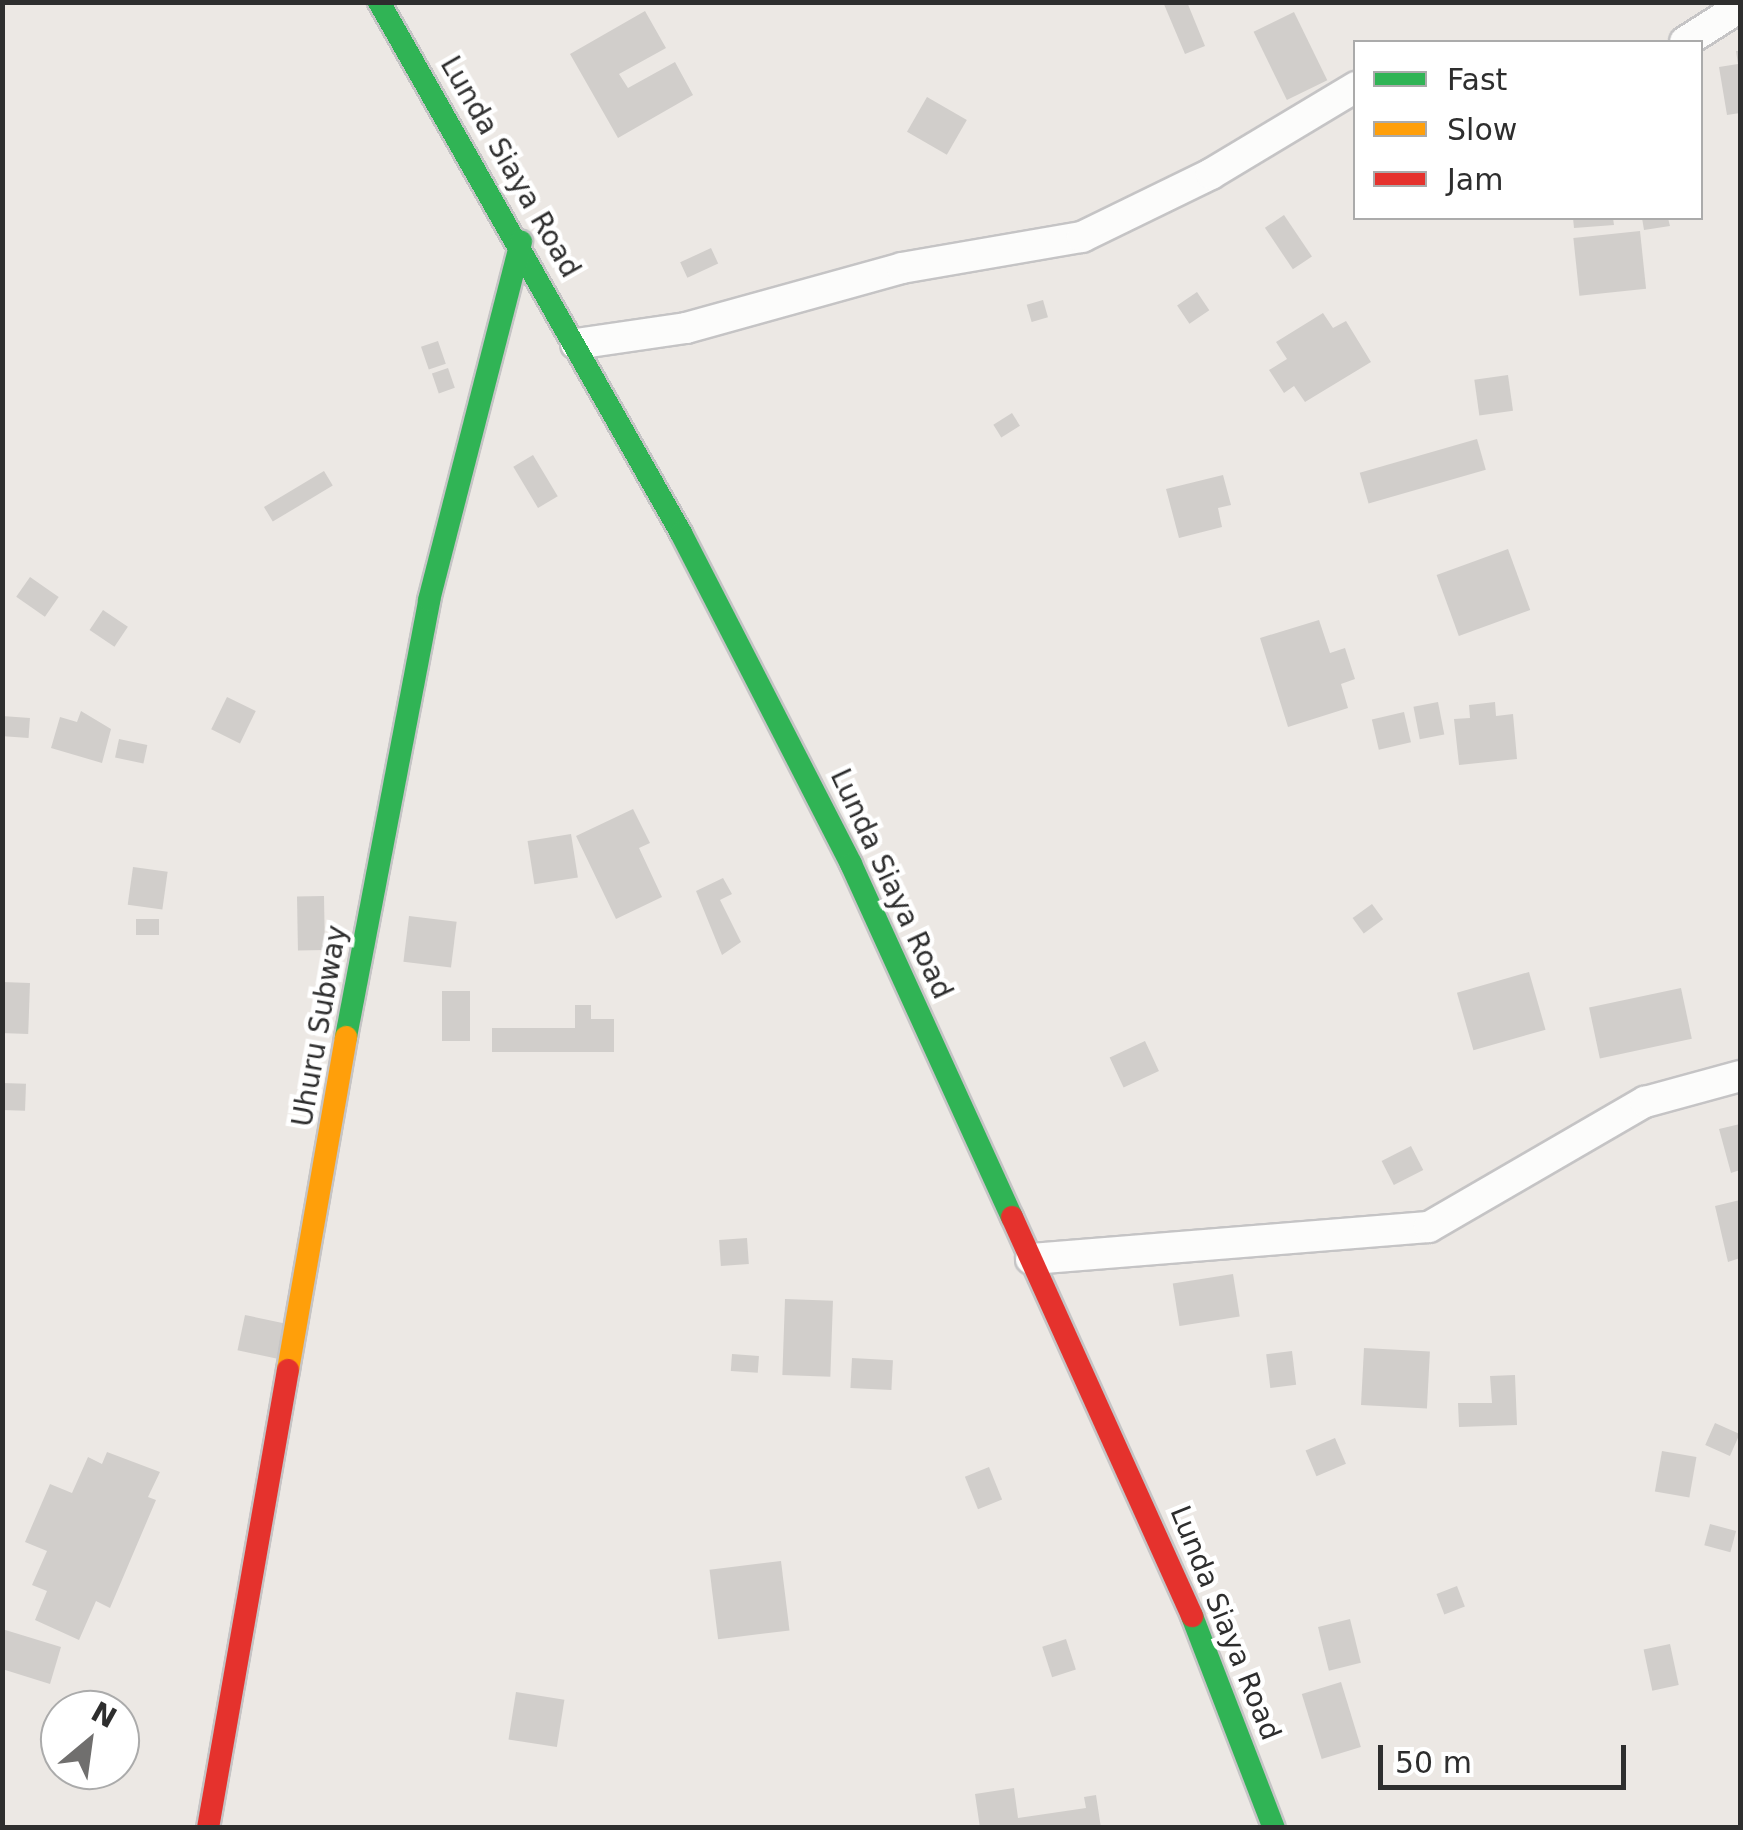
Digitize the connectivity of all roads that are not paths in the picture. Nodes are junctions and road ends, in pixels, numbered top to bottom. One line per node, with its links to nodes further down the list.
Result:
1 (380, 2): 5 (main road, Lunda Siaya Road)
2 (1740, 7): 3 (street)
3 (1688, 40)
4 (1353, 89): 6 (street)
5 (521, 242): 6 (main road, Lunda Siaya Road); 9 (main road, Uhuru Subway)
6 (576, 344): 8 (main road, Lunda Siaya Road)
7 (1740, 1076): 8 (street)
8 (1031, 1259): 10 (main road, Lunda Siaya Road)
9 (208, 1828)
10 (1274, 1828)

